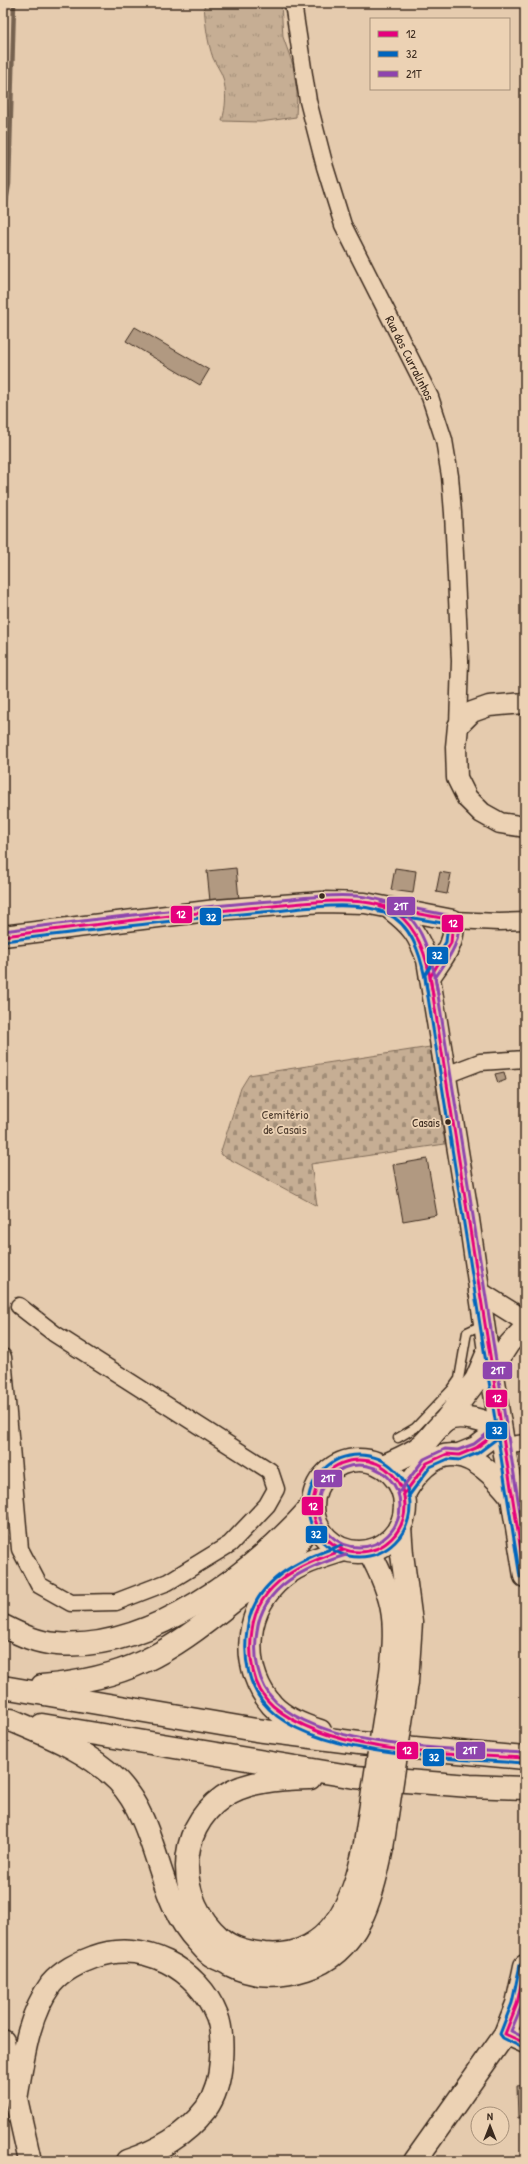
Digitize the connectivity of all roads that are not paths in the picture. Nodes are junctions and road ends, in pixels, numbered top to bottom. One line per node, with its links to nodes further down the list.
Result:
1 (293, 3): 3 (street, Rua dos Curralinhos)
2 (517, 703): 3 (street)
3 (458, 726): 4 (street)
4 (525, 828)
5 (389, 908): 6 (street); 8 (street); 9 (street)
6 (447, 919): 7 (street); 9 (street)
7 (525, 921)
8 (3, 936)
9 (428, 968): 11 (street)
10 (525, 1059): 11 (street)
11 (446, 1075): 12 (street)
12 (479, 1292): 14 (street); 15 (street)
13 (19, 1306): 16 (street)
14 (523, 1323): 15 (street); 15 (street)
15 (487, 1346): 17 (main road); 18 (lane); 19 (main road)
16 (3, 1357)
17 (446, 1421): 19 (main road); 22 (main road)
18 (398, 1438)
19 (502, 1438): 20 (street); 21 (main road); 24 (main road)
20 (525, 1443)
21 (459, 1455): 23 (main road); 24 (main road)
22 (383, 1466): 23 (main road); 25 (main road)
23 (404, 1494): 26 (main road)
24 (511, 1496): 29 (main road)
25 (313, 1512): 27 (main road); 30 (main road); 32 (main road)
26 (400, 1527): 28 (main road); 31 (main road)
27 (344, 1550): 28 (main road); 34 (main road)
28 (369, 1551): 31 (main road)
29 (525, 1576)
30 (3, 1626)
31 (399, 1681): 38 (main road, bridge)
32 (3, 1686): 34 (main road)
33 (7, 1719): 36 (main road); 38 (main road)
34 (359, 1743): 35 (main road)
35 (525, 1758)
36 (355, 1777): 37 (main road); 38 (main road)
37 (525, 1788)
38 (374, 1846)
39 (525, 1966): 40 (main road)
40 (519, 2017): 41 (main road)
41 (505, 2034): 43 (street); 47 (main road)
42 (3, 2041): 44 (main road)
43 (525, 2043)
44 (16, 2099): 45 (main road); 46 (main road)
45 (30, 2161)
46 (127, 2161)
47 (415, 2161)

